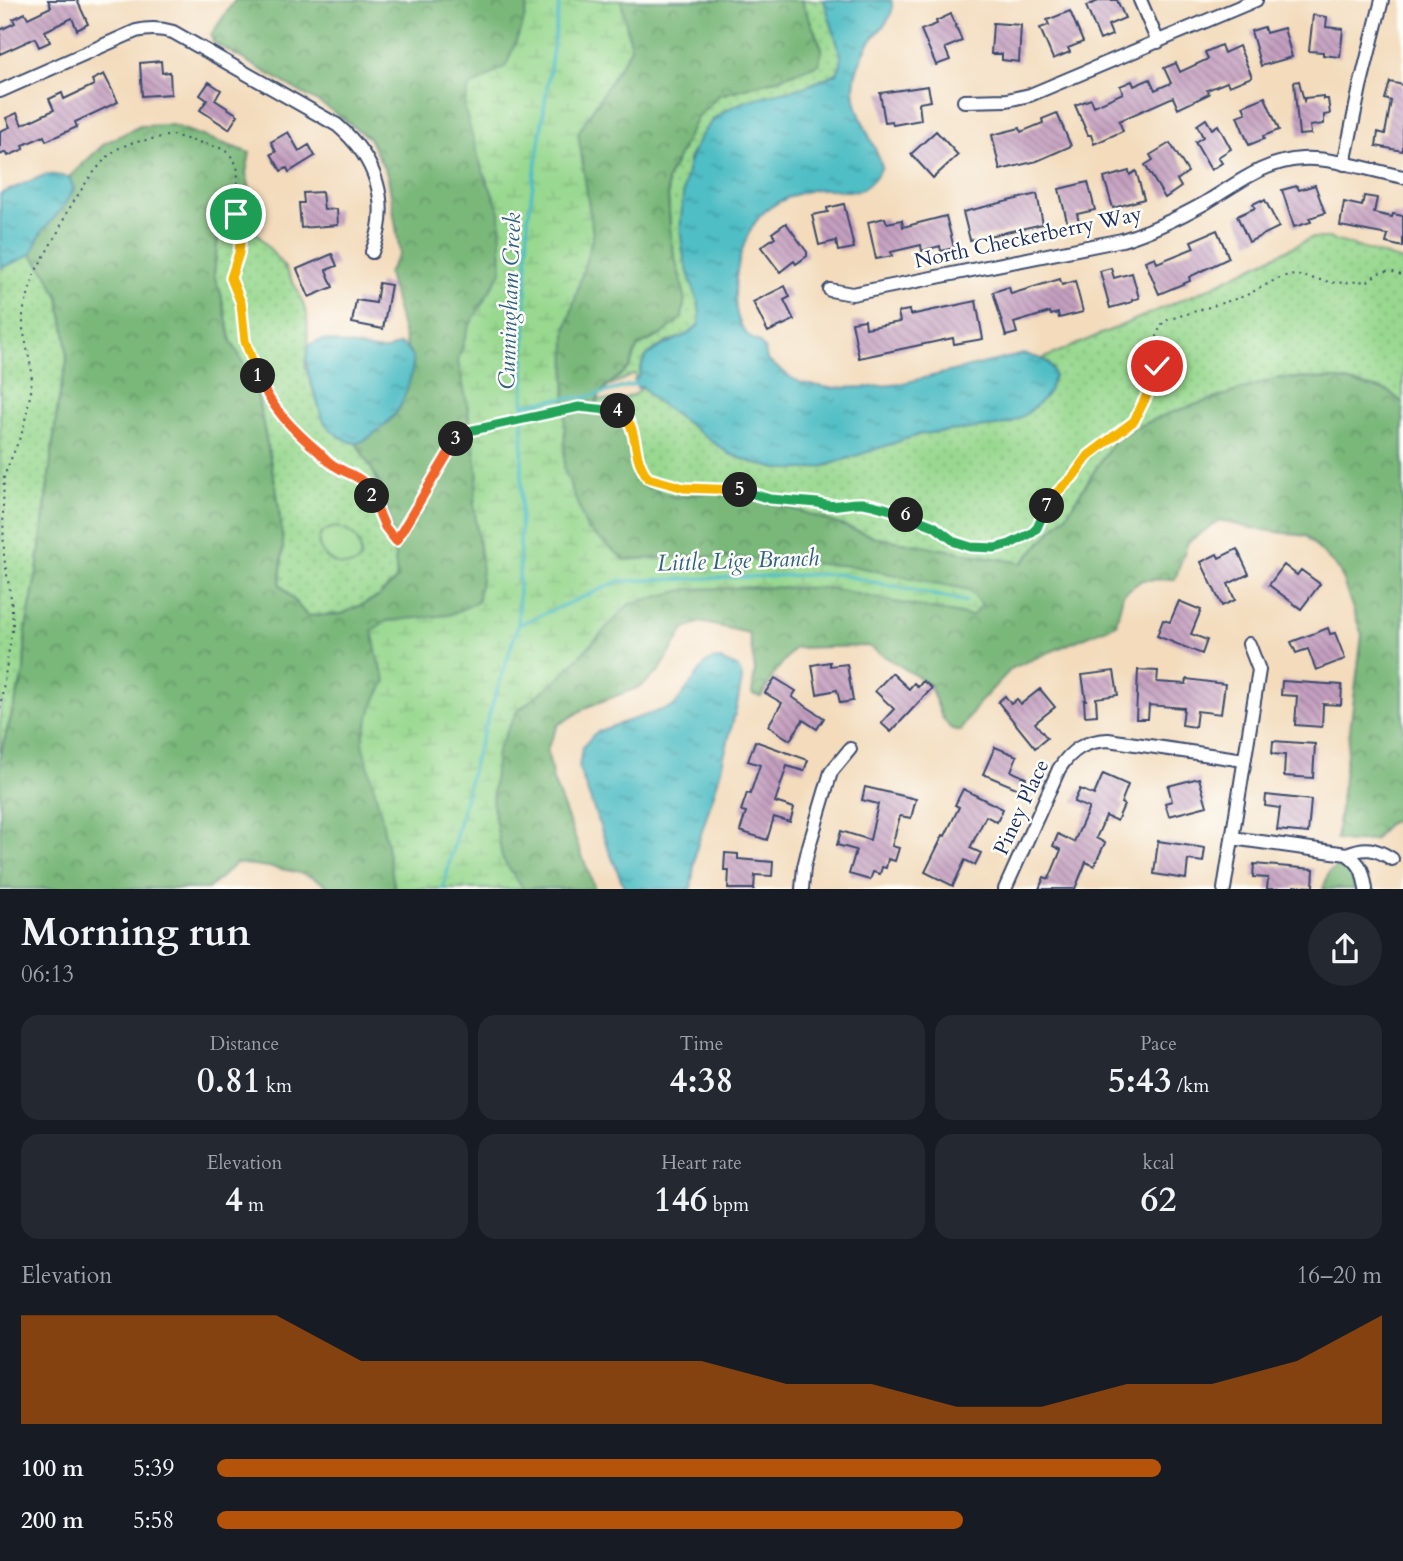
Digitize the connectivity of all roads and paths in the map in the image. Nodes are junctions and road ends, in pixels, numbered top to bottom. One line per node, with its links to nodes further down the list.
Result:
1 (1140, 0): 4 (street)
2 (1256, 0): 4 (street)
3 (1378, 1): 7 (street)
4 (1158, 42): 6 (street)
5 (0, 91): 9 (street)
6 (964, 101)
7 (1344, 164): 8 (street, North Checkerberry Way); 11 (street, North Checkerberry Way)
8 (1403, 177)
9 (372, 252)
10 (1403, 277): 13 (path)
11 (830, 290)
12 (1249, 644): 15 (street)
13 (0, 708)
14 (850, 749): 19 (street)
15 (1244, 760): 16 (street); 20 (street, Piney Place)
16 (1232, 838): 17 (street); 21 (street)
17 (1347, 853): 18 (street); 22 (street)
18 (1392, 859)
19 (802, 889)
20 (1005, 889)
21 (1224, 889)
22 (1366, 889)

